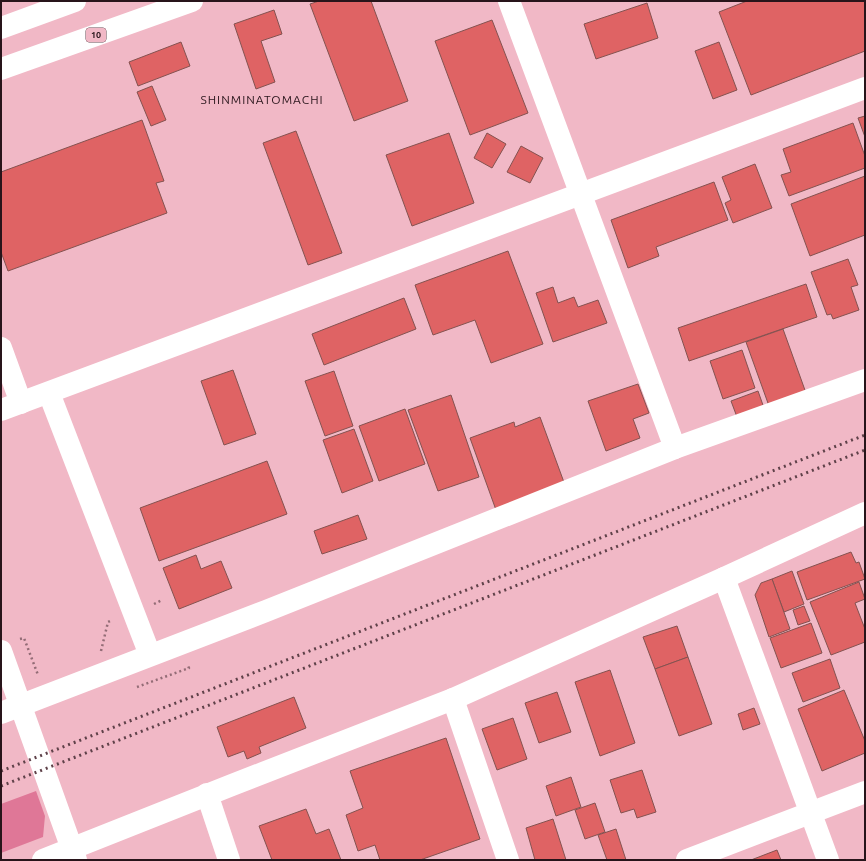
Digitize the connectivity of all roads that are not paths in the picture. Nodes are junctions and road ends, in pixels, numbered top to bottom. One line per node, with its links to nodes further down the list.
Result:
1 (75, 1): 4 (main road)
2 (192, 1): 5 (main road, 10)
3 (509, 1): 7 (main road)
4 (1, 28)
5 (1, 69)
6 (865, 88): 7 (main road)
7 (582, 194): 10 (main road); 13 (main road)
8 (1, 348): 11 (main road)
9 (865, 380): 13 (main road)
10 (49, 393): 11 (main road); 17 (main road)
11 (21, 403): 12 (main road)
12 (1, 410)
13 (675, 448): 17 (main road)
14 (865, 513): 15 (main road)
15 (724, 578): 18 (main road); 22 (main road)
16 (1, 651): 23 (main road)
17 (150, 655): 19 (main road)
18 (453, 699): 21 (main road); 26 (main road)
19 (1, 713)
20 (865, 792): 22 (main road)
21 (207, 794): 23 (main road); 25 (main road)
22 (810, 813): 27 (main road); 28 (main road)
23 (74, 854): 24 (main road)
24 (43, 860)
25 (229, 860)
26 (508, 860)
27 (687, 860)
28 (828, 860)

